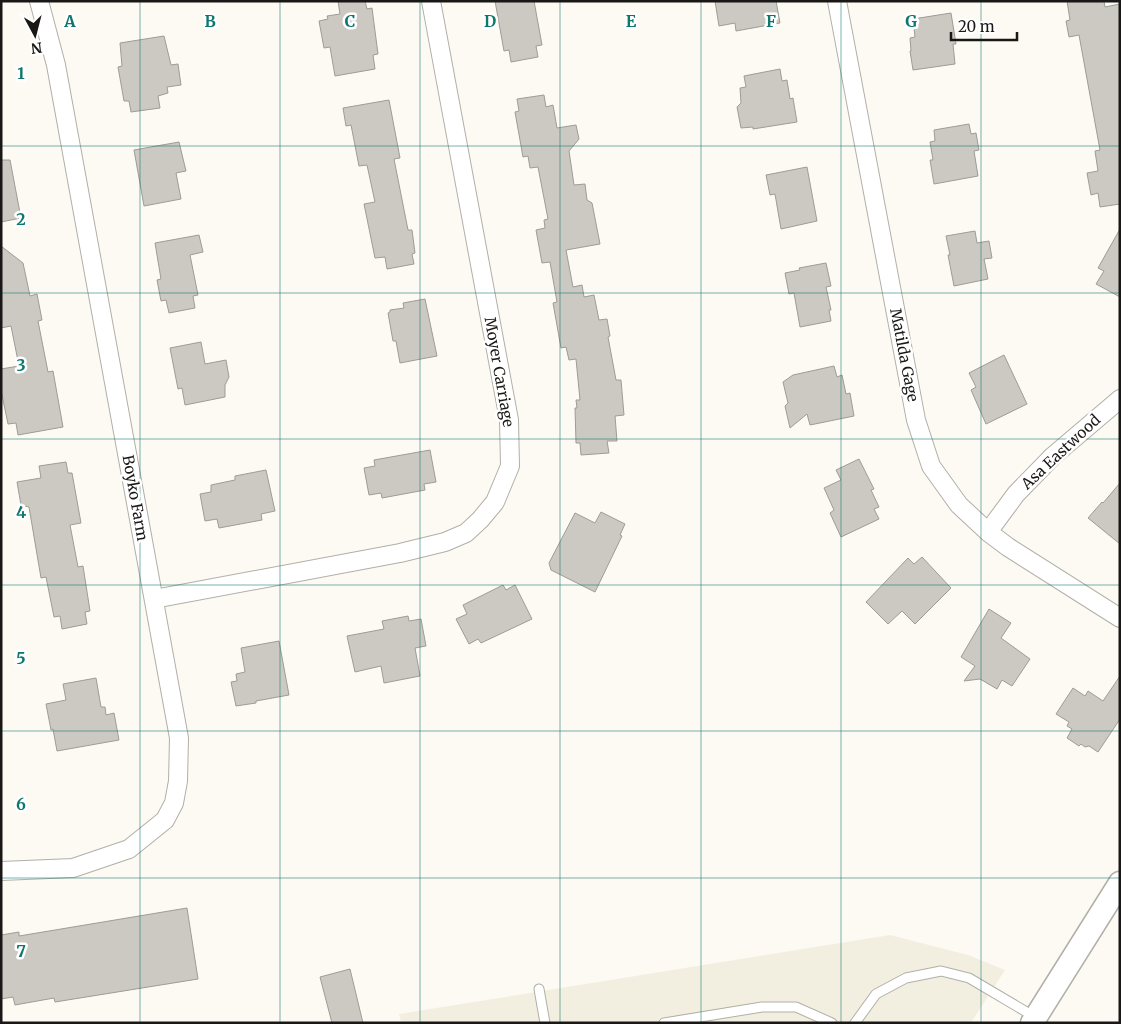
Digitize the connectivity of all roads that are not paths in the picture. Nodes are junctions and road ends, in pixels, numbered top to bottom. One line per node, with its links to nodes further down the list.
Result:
1 (39, 1): 6 (street, Boyko Farm)
2 (431, 1): 6 (street, Moyer Carriage)
3 (837, 1): 5 (street, Matilda Gage)
4 (1120, 399): 5 (street, Asa Eastwood)
5 (988, 532): 7 (street, Matilda Gage)
6 (154, 599): 8 (street, Boyko Farm)
7 (1120, 618)
8 (1, 871)
9 (1120, 883): 11 (street)
10 (539, 989): 12 (lane)
11 (1034, 1020): 15 (lane)
12 (546, 1023)
13 (664, 1023): 14 (lane)
14 (832, 1023)
15 (855, 1023)

